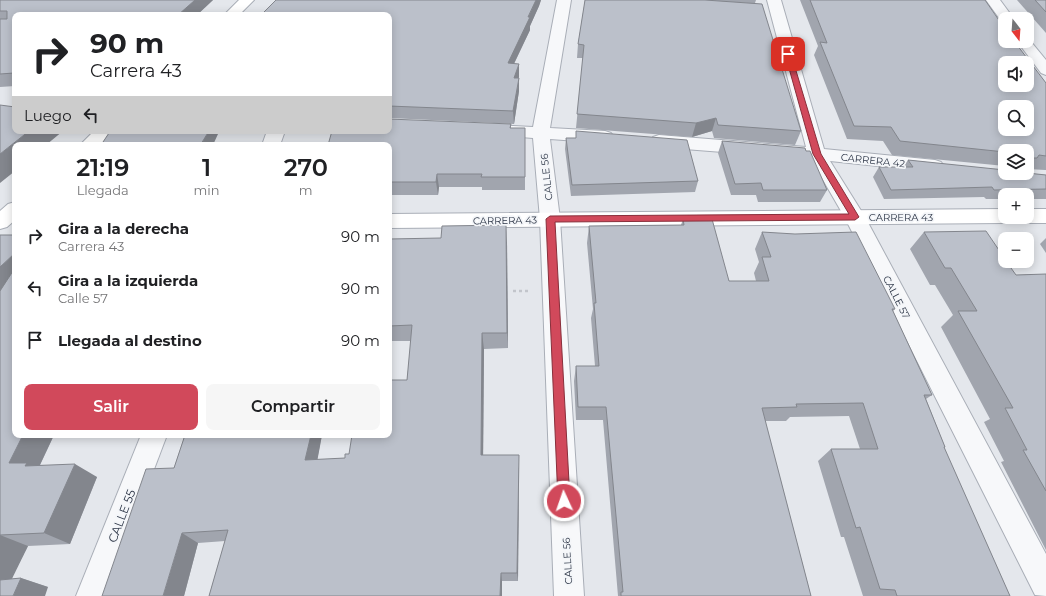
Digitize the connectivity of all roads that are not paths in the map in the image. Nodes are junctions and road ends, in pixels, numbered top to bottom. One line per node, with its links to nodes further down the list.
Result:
1 (247, 0): 5 (street)
2 (564, 0): 10 (street, CALLE 56)
3 (993, 0): 6 (street)
4 (770, 7): 15 (street, CALLE 57)
5 (234, 12)
6 (1002, 12)
7 (1029, 48): 8 (street)
8 (1046, 70)
9 (480, 129): 10 (street)
10 (541, 132): 12 (street); 21 (street, CALLE 56)
11 (102, 134): 14 (street)
12 (620, 138)
13 (644, 140): 15 (street, CARRERA 42)
14 (92, 142)
15 (817, 154): 16 (street, CARRERA 42); 20 (street, CALLE 57)
16 (951, 168)
17 (998, 216): 20 (street, CARRERA 43)
18 (1034, 216): 19 (street)
19 (1046, 216)
20 (855, 217): 21 (street, CARRERA 43); 24 (street, CALLE 57)
21 (550, 219): 22 (street, CARRERA 43); 26 (street, CALLE 56)
22 (392, 221)
23 (153, 438): 25 (street, CALLE 55)
24 (1046, 584)
25 (91, 596)
26 (569, 596)

